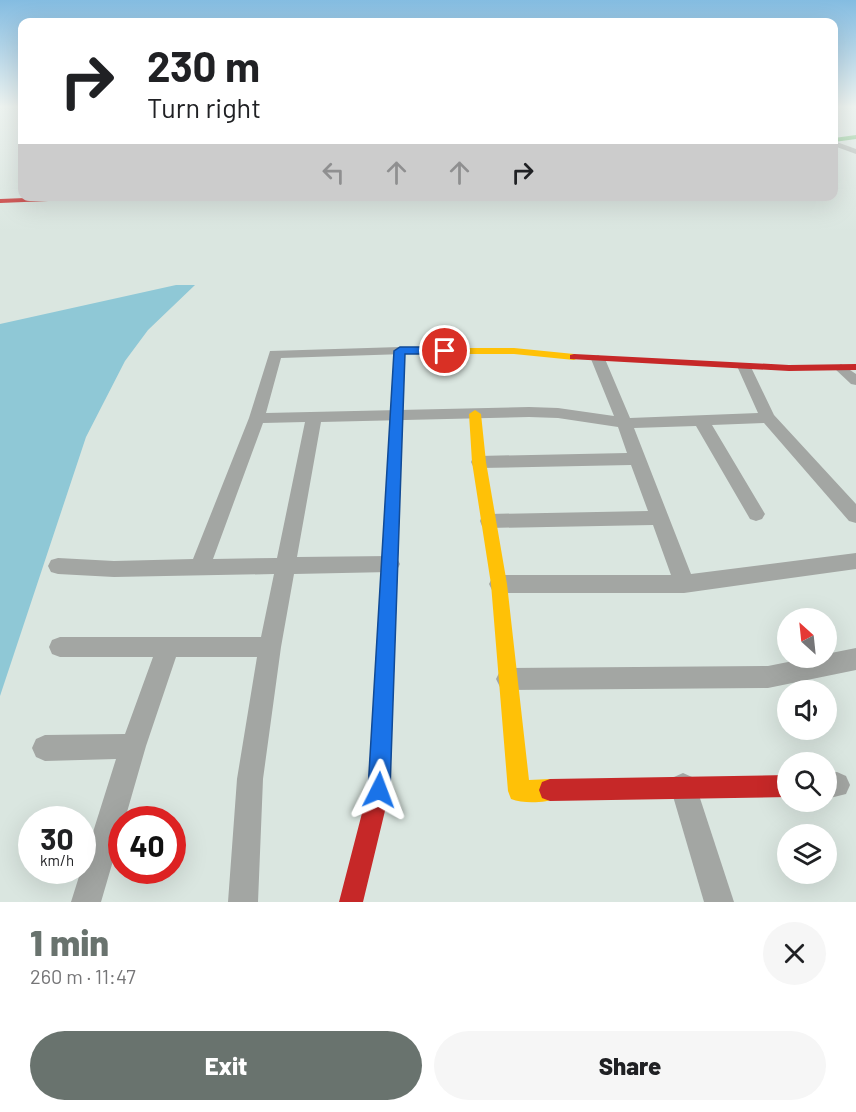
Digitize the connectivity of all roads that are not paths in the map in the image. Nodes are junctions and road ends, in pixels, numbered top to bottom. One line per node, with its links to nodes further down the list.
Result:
1 (18, 200): 2 (street)
2 (0, 201)
3 (400, 351): 4 (street); 10 (street); 12 (street)
4 (598, 359): 5 (street); 15 (street)
5 (744, 366): 7 (street); 13 (street)
6 (856, 367): 7 (street)
7 (841, 368): 8 (street)
8 (856, 381)
9 (475, 414): 10 (street); 15 (street); 17 (street)
10 (397, 416): 11 (street); 23 (street)
11 (314, 417): 12 (street); 24 (street)
12 (257, 418): 26 (street)
13 (768, 418): 14 (street); 19 (street)
14 (701, 420): 15 (street); 18 (street)
15 (624, 423): 16 (street)
16 (637, 459): 17 (street); 20 (street)
17 (479, 462): 21 (street)
18 (756, 514)
19 (856, 516)
20 (659, 518): 21 (street); 28 (street)
21 (489, 521): 27 (street)
22 (856, 561): 28 (street)
23 (390, 564): 24 (street); 40 (street)
24 (287, 565): 26 (street); 31 (street)
25 (58, 566): 26 (street)
26 (200, 567)
27 (499, 584): 28 (street); 33 (street)
28 (684, 584)
29 (60, 647): 30 (street)
30 (168, 647): 31 (street); 34 (street)
31 (270, 647): 39 (street)
32 (856, 659): 33 (street)
33 (508, 679): 36 (street)
34 (133, 746): 35 (street); 38 (street)
35 (45, 748)
36 (683, 786): 37 (street); 41 (street)
37 (777, 786)
38 (86, 902)
39 (243, 902)
40 (351, 902)
41 (719, 902)

